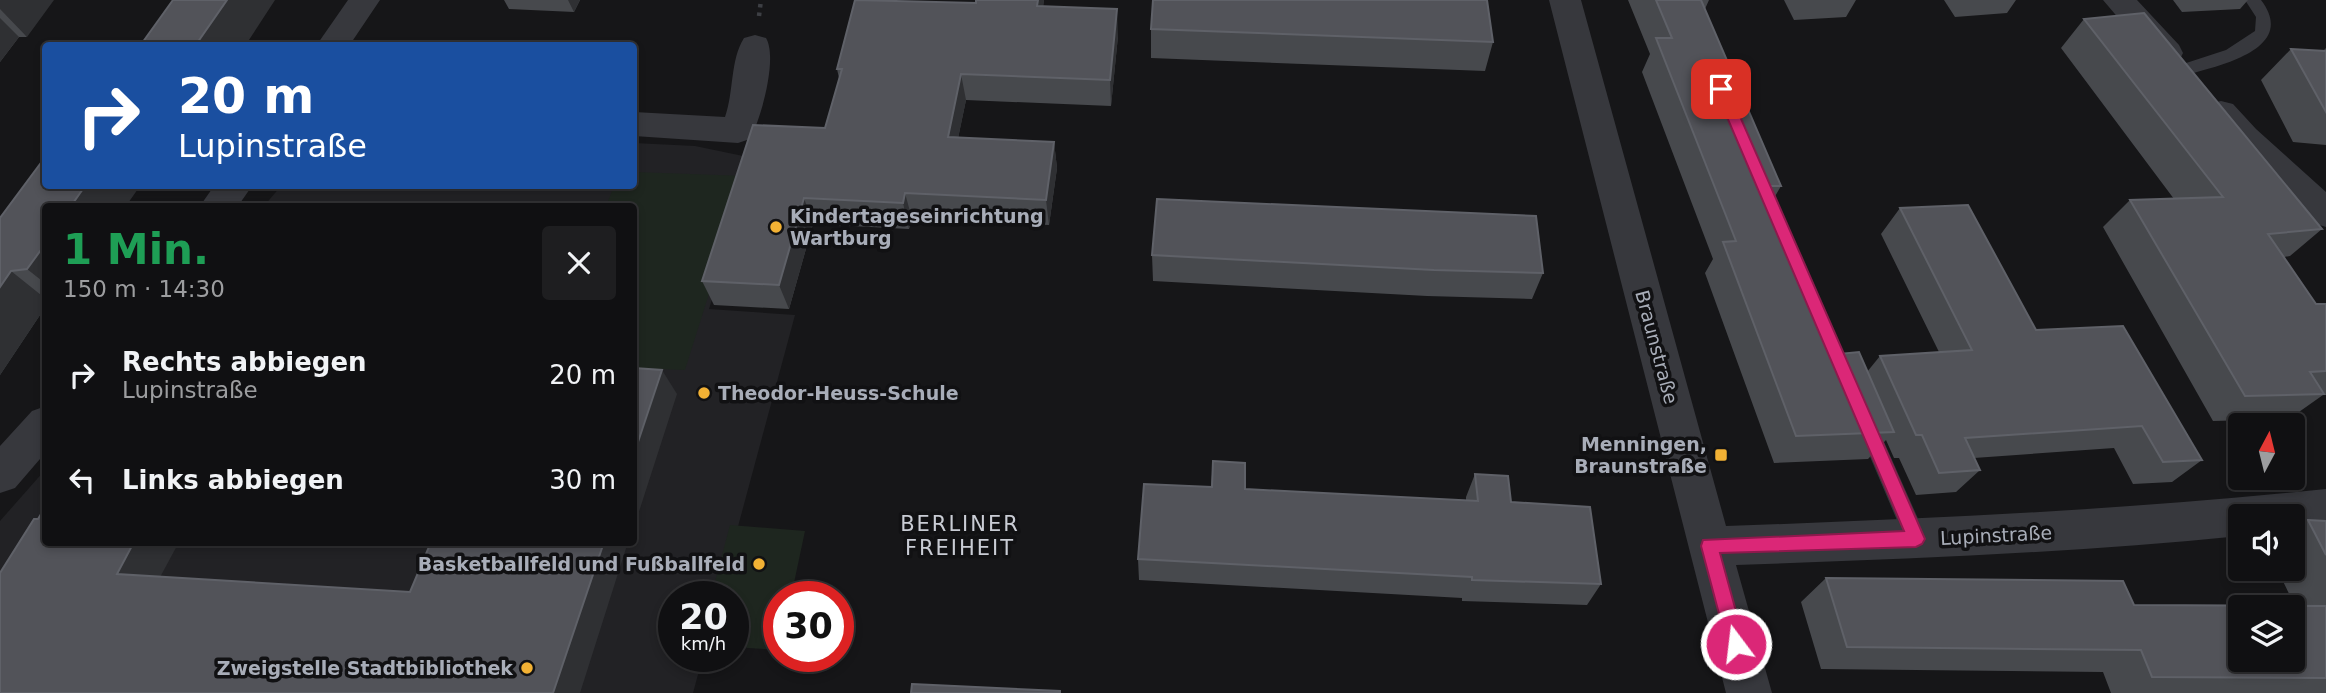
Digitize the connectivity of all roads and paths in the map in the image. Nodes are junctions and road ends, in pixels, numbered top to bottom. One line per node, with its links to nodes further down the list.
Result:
1 (363, 0): 5 (street)
2 (1565, 0): 19 (street, Braunstraße)
3 (2119, 0): 7 (street)
4 (2253, 0): 7 (lane)
5 (335, 42)
6 (755, 46): 8 (street)
7 (2183, 71): 11 (street)
8 (637, 124)
9 (232, 189): 10 (street)
10 (220, 203)
11 (2326, 213)
12 (1860, 411): 18 (lane)
13 (42, 428): 14 (street)
14 (0, 475)
15 (2326, 508): 16 (street)
16 (2305, 510)
17 (2228, 518): 18 (street, Lupinstraße)
18 (1916, 539): 19 (street, Lupinstraße)
19 (1709, 546): 20 (street, Braunstraße)
20 (1749, 693)

